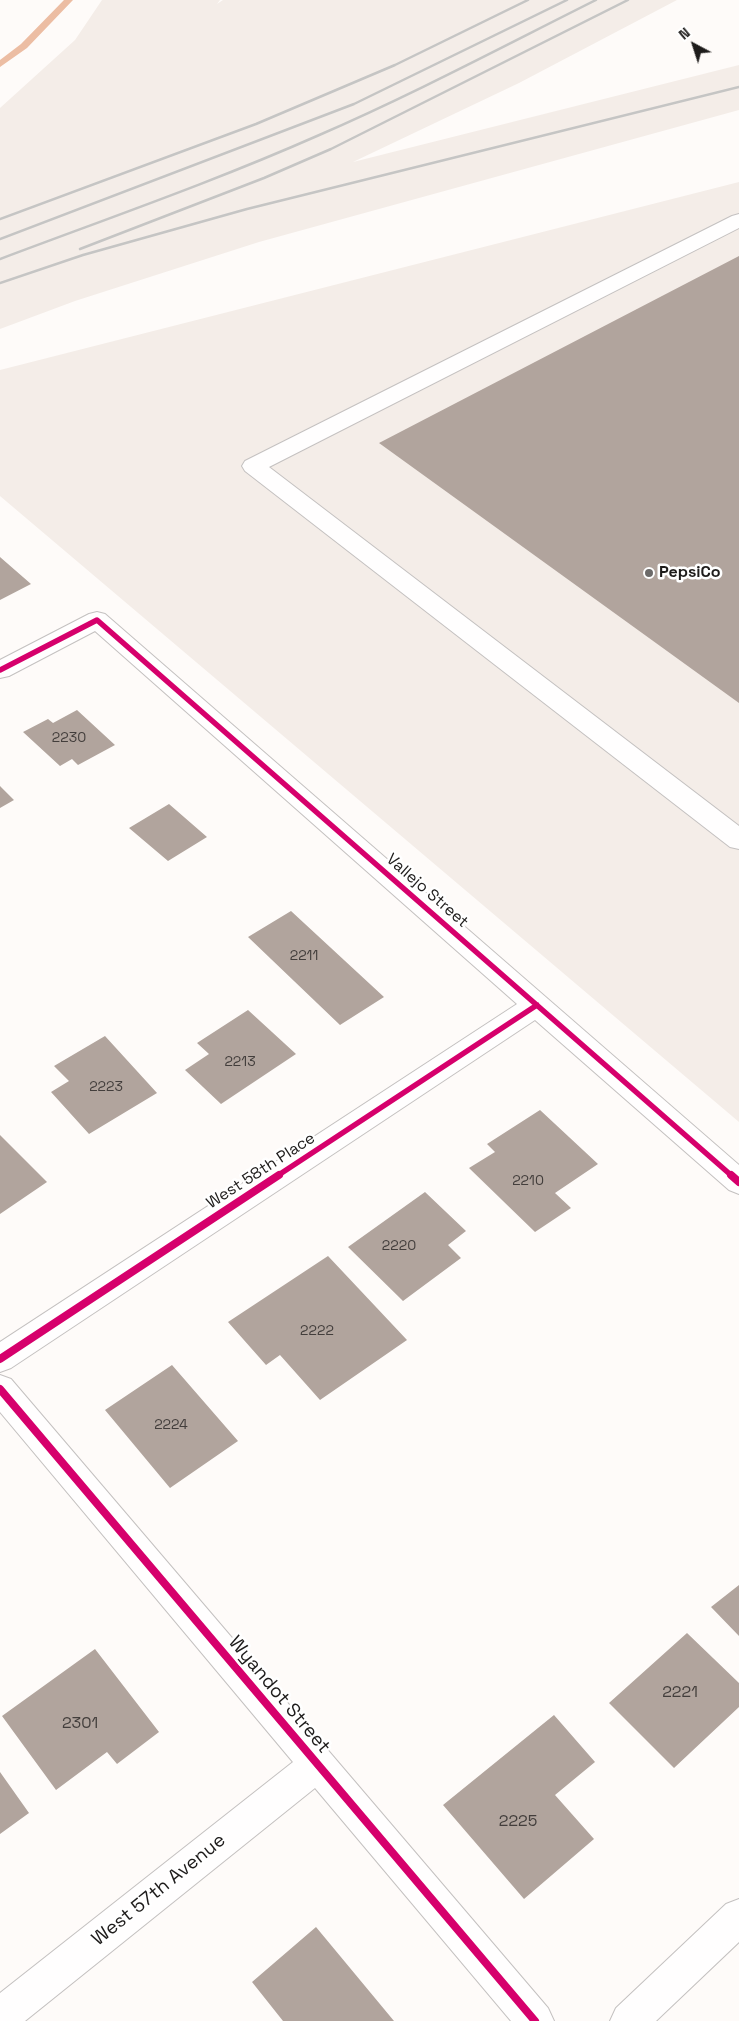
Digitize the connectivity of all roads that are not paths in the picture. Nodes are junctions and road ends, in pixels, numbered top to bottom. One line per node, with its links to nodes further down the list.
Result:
1 (739, 220): 3 (street)
2 (0, 670): 4 (street, Vallejo Street)
3 (739, 840)
4 (537, 1005): 5 (street, Vallejo Street); 6 (street, West 58th Place)
5 (739, 1182)
6 (0, 1359)
7 (0, 1389): 8 (street, Wyandot Street)
8 (318, 1764): 10 (street, West 57th Avenue); 11 (street, Wyandot Street)
9 (739, 1917): 12 (street)
10 (0, 2017)
11 (535, 2021)
12 (630, 2021)

